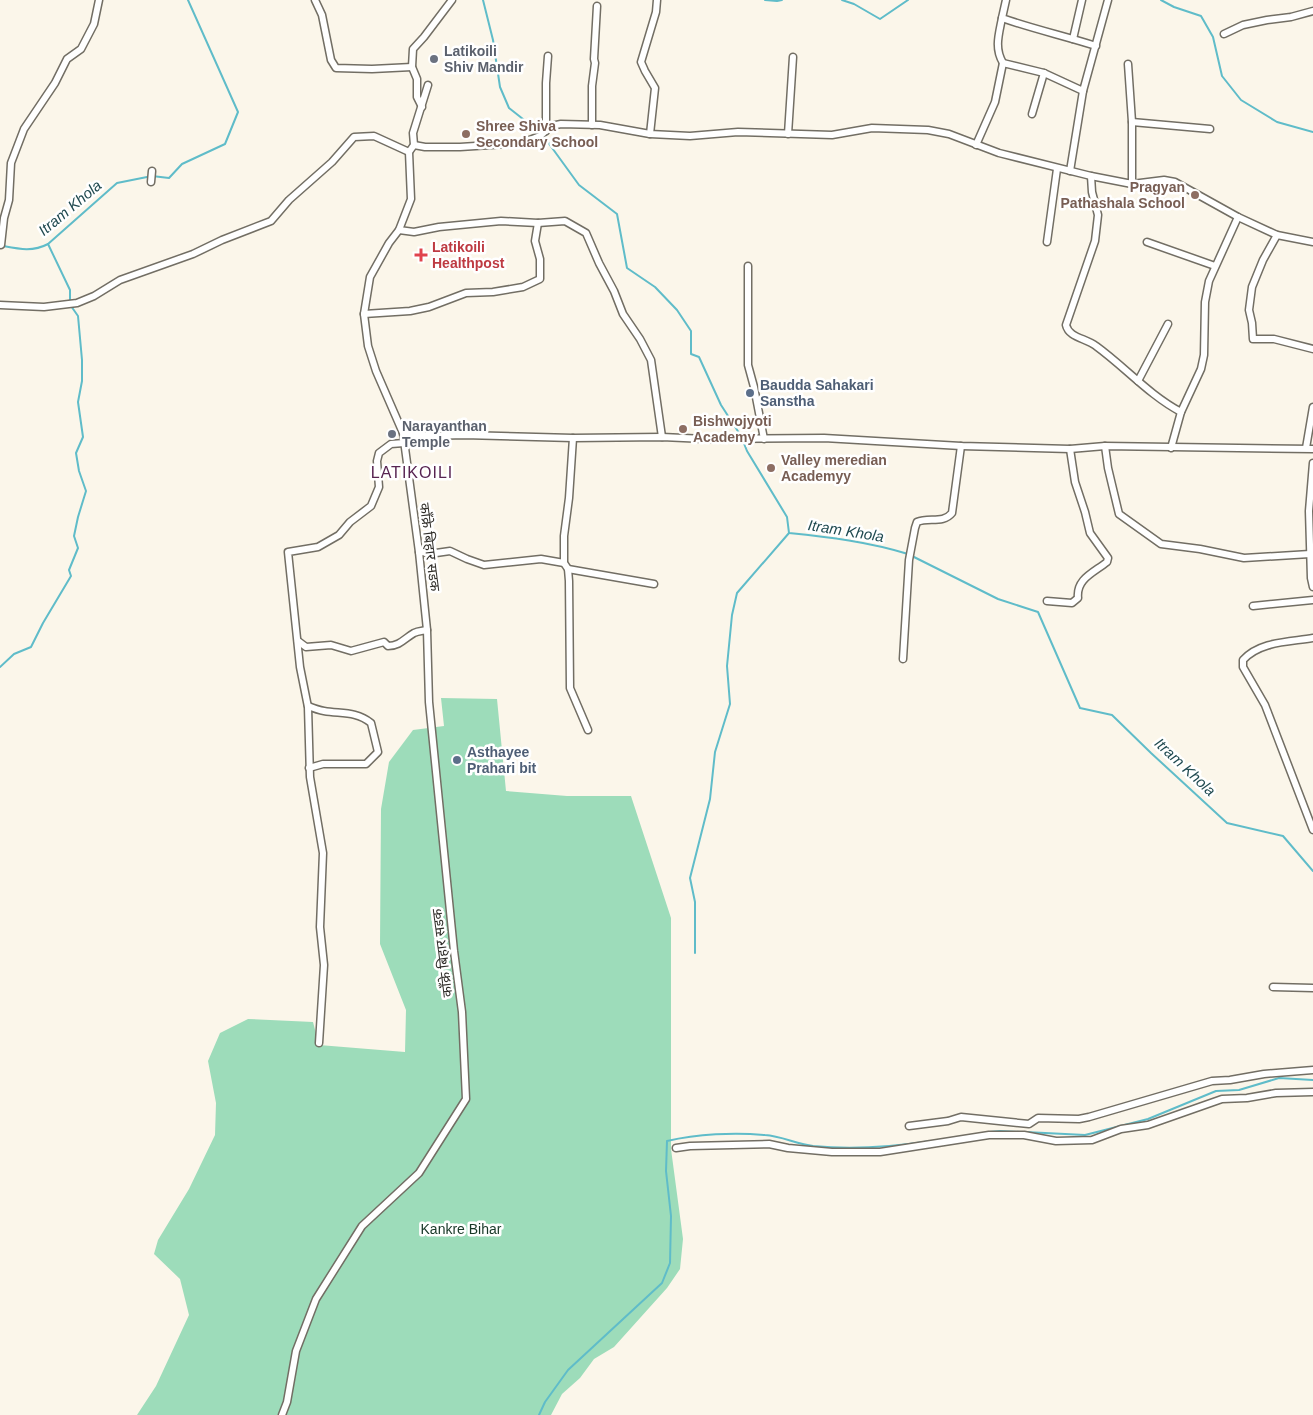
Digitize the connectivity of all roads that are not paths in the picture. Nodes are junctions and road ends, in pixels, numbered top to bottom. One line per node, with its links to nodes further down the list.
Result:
1 (99, 0): 46 (street)
2 (315, 0): 18 (street)
3 (452, 0): 18 (street)
4 (657, 0): 28 (street)
5 (1006, 0): 10 (street)
6 (1082, 0): 12 (street)
7 (1108, 0): 13 (street)
8 (597, 6): 25 (street)
9 (1313, 11): 11 (street)
10 (1002, 18): 12 (street); 16 (street)
11 (1224, 34)
12 (1073, 38): 13 (street)
13 (1096, 46): 21 (street)
14 (548, 56): 27 (street)
15 (792, 57): 29 (street)
16 (1003, 63): 19 (street); 31 (street)
17 (1128, 64): 24 (street)
18 (412, 67): 22 (street)
19 (1044, 73): 21 (street); 23 (street)
20 (428, 85): 22 (street)
21 (1083, 91): 35 (street)
22 (422, 107): 30 (street)
23 (1032, 114)
24 (1132, 122): 26 (street); 38 (street)
25 (592, 125): 27 (street); 28 (street)
26 (1210, 129)
27 (543, 134): 30 (street)
28 (650, 134): 29 (street)
29 (788, 134): 31 (street)
30 (414, 145): 32 (street)
31 (976, 145): 33 (street)
32 (409, 152): 41 (street, काँक्रे बिहार सडक); 49 (street)
33 (1057, 169): 35 (street); 43 (street)
34 (152, 171): 37 (street)
35 (1070, 171): 36 (street)
36 (1091, 176): 38 (street); 53 (street)
37 (151, 182)
38 (1132, 184): 39 (street)
39 (1238, 217): 42 (street); 48 (street)
40 (538, 223): 41 (street); 50 (street); 57 (street)
41 (399, 230): 50 (street, काँक्रे बिहार सडक)
42 (1277, 235): 45 (street); 52 (street)
43 (1046, 242)
44 (1147, 242): 48 (street)
45 (1313, 242)
46 (1, 245)
47 (748, 266): 59 (street)
48 (1215, 266): 55 (street)
49 (0, 306)
50 (364, 314): 56 (street, काँक्रे बिहार सडक)
51 (1168, 324): 53 (street)
52 (1313, 349)
53 (1138, 381): 55 (street)
54 (1313, 407): 64 (street)
55 (1181, 412): 63 (street)
56 (403, 433): 58 (street); 60 (street, काँक्रे बिहार सडक)
57 (662, 437): 58 (street); 59 (street)
58 (572, 438): 70 (street)
59 (764, 439): 61 (street)
60 (404, 443): 68 (street, काँक्रे बिहार सडक); 78 (street)
61 (961, 446): 65 (street); 79 (street)
62 (1105, 446): 63 (street); 65 (street); 69 (street)
63 (1171, 448): 64 (street)
64 (1306, 448): 66 (street)
65 (1070, 449): 74 (street)
66 (1313, 449)
67 (1313, 463): 69 (street)
68 (419, 552): 70 (street); 76 (street, काँक्रे बिहार सडक)
69 (1310, 554): 72 (street)
70 (566, 566): 71 (street); 81 (street)
71 (654, 584)
72 (1313, 587)
73 (1313, 600): 75 (street)
74 (1047, 602)
75 (1253, 606)
76 (427, 630): 78 (street); 91 (street, काँक्रे बिहार सडक)
77 (1313, 638): 83 (street)
78 (298, 641): 80 (street)
79 (903, 658)
80 (308, 706): 82 (street); 82 (street)
81 (588, 730)
82 (309, 768): 86 (street)
83 (1313, 830)
84 (1273, 986): 85 (street)
85 (1313, 988)
86 (319, 1043)
87 (1313, 1070): 89 (street)
88 (1313, 1092): 90 (street)
89 (909, 1126)
90 (676, 1148)
91 (282, 1415)

